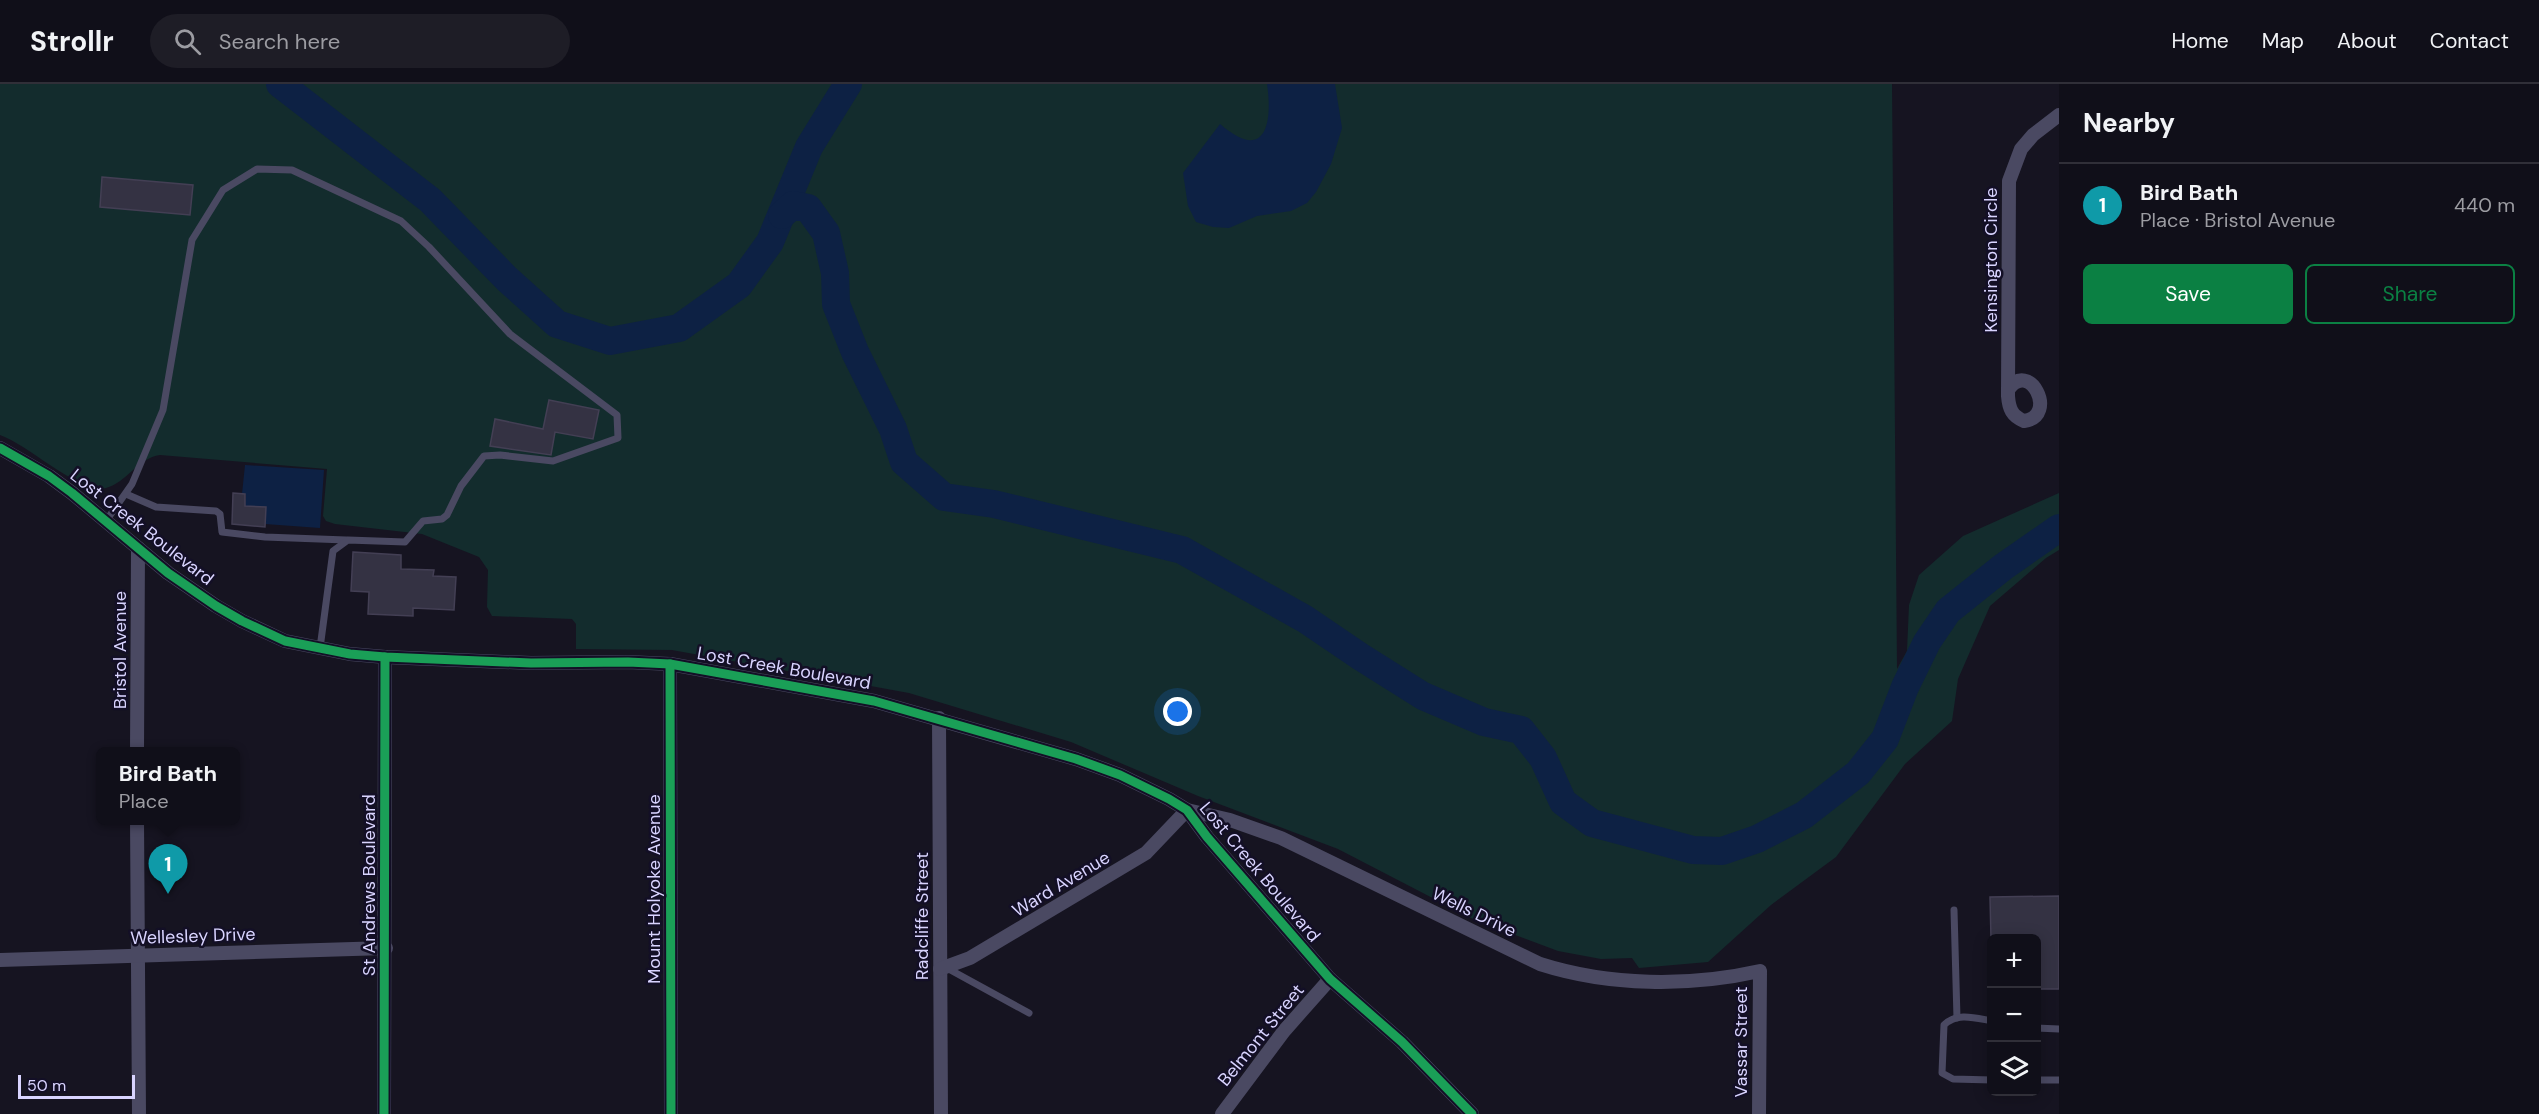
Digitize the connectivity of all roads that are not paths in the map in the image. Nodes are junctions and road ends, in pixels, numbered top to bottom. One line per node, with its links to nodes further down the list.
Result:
1 (2059, 115): 2 (street, Kensington Circle)
2 (2008, 390)
3 (0, 448): 5 (street, Lost Creek Boulevard)
4 (126, 494): 5 (lane); 6 (lane); 6 (lane)
5 (106, 521): 7 (street, Lost Creek Boulevard)
6 (348, 540): 8 (lane)
7 (138, 548): 8 (street, Lost Creek Boulevard); 12 (street, Bristol Avenue)
8 (320, 649): 9 (street, Lost Creek Boulevard)
9 (385, 657): 10 (street, Lost Creek Boulevard); 16 (street, St Andrews Boulevard)
10 (670, 664): 11 (street, Lost Creek Boulevard); 32 (street, Mount Holyoke Avenue)
11 (939, 718): 13 (street, Lost Creek Boulevard); 19 (street, Radcliffe Street)
12 (137, 747)
13 (1187, 810): 19 (street, Ward Avenue); 20 (street, Wells Drive); 21 (street, Lost Creek Boulevard)
14 (137, 825): 17 (street)
15 (1954, 910): 23 (lane)
16 (386, 948): 17 (street, Wellesley Drive); 31 (street, St Andrews Boulevard)
17 (137, 956): 18 (street, Wellesley Drive); 30 (street)
18 (0, 960)
19 (942, 968): 22 (lane); 33 (street, Radcliffe Street)
20 (1760, 970): 36 (street, Vassar Street)
21 (1330, 979): 34 (street, Belmont Street); 35 (street, Lost Creek Boulevard)
22 (1029, 1013)
23 (1958, 1017): 24 (lane); 27 (lane)
24 (1987, 1020)
25 (2041, 1028): 26 (lane)
26 (2059, 1029)
27 (1987, 1080)
28 (2041, 1080): 29 (lane)
29 (2059, 1080)
30 (139, 1114)
31 (384, 1114)
32 (671, 1114)
33 (941, 1114)
34 (1222, 1114)
35 (1472, 1114)
36 (1759, 1114)

